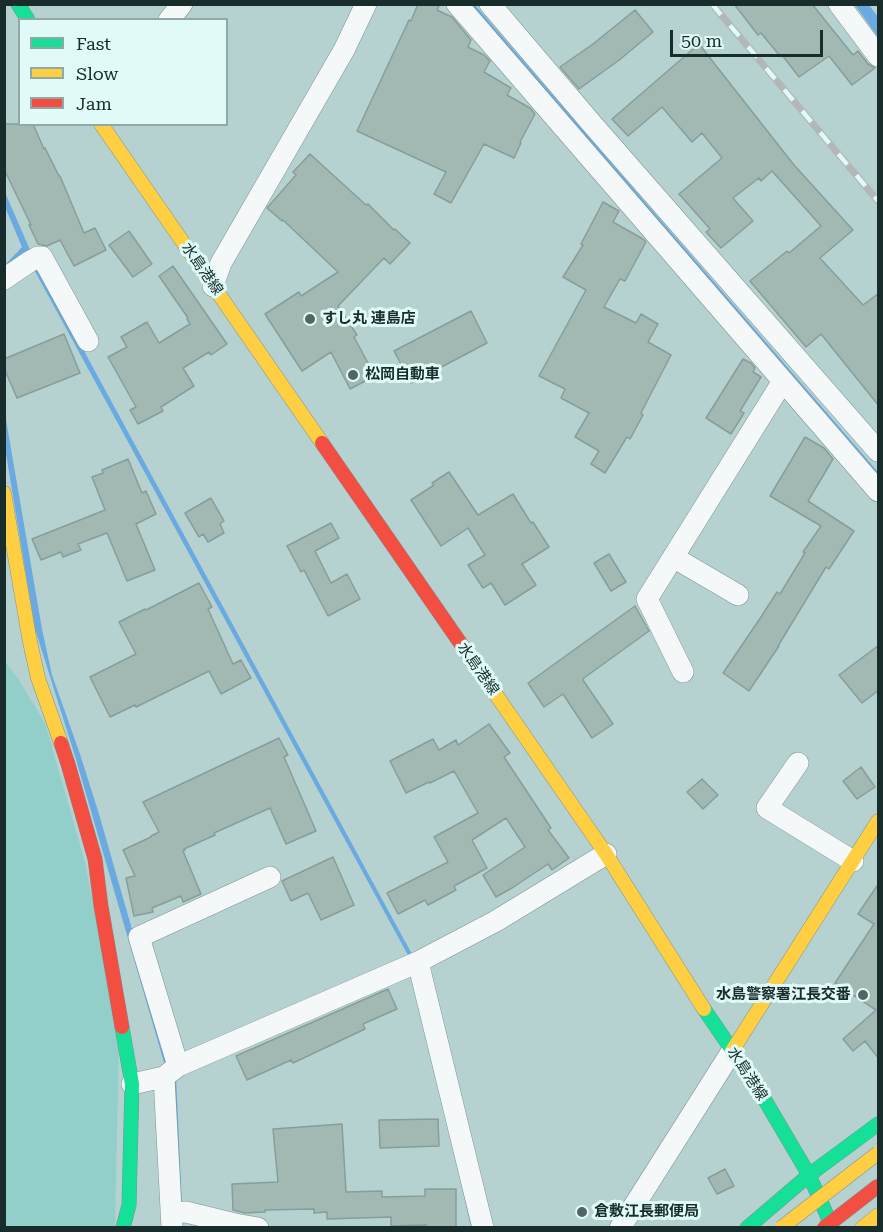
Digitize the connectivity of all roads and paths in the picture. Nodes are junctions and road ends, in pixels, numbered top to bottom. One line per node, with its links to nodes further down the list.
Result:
1 (16, 4): 7 (street); 8 (main road)
2 (182, 4): 9 (street)
3 (366, 4): 13 (street)
4 (457, 4): 15 (street)
5 (490, 4): 16 (street)
6 (839, 4): 10 (street)
7 (4, 11)
8 (26, 18)
9 (171, 18)
10 (879, 56)
11 (102, 126): 13 (main road, 水島港線)
12 (4, 279): 14 (street)
13 (213, 286): 25 (main road, 水島港線)
14 (88, 341)
15 (783, 381): 17 (street); 20 (street)
16 (879, 451)
17 (879, 491)
18 (4, 493): 19 (main road)
19 (7, 523): 31 (main road)
20 (673, 557): 21 (street); 22 (street)
21 (738, 595)
22 (683, 672)
23 (798, 763): 26 (street)
24 (879, 821): 26 (main road)
25 (606, 854): 28 (street); 29 (main road, 水島港線)
26 (853, 861): 29 (main road)
27 (270, 877): 30 (street)
28 (415, 964): 30 (street); 41 (street)
29 (732, 1051): 35 (main road, 水島港線); 42 (street)
30 (171, 1072): 31 (street); 38 (street)
31 (132, 1084): 39 (main road)
32 (879, 1107): 35 (street)
33 (879, 1124): 35 (main road)
34 (879, 1153): 44 (main road, bridge)
35 (809, 1175): 43 (main road); 46 (main road, 水島港線)
36 (879, 1186): 45 (main road, bridge)
37 (879, 1215): 47 (main road)
38 (175, 1216): 40 (street)
39 (123, 1227)
40 (258, 1227)
41 (483, 1227)
42 (620, 1227)
43 (747, 1227)
44 (781, 1227)
45 (824, 1227)
46 (832, 1227)
47 (862, 1227)

